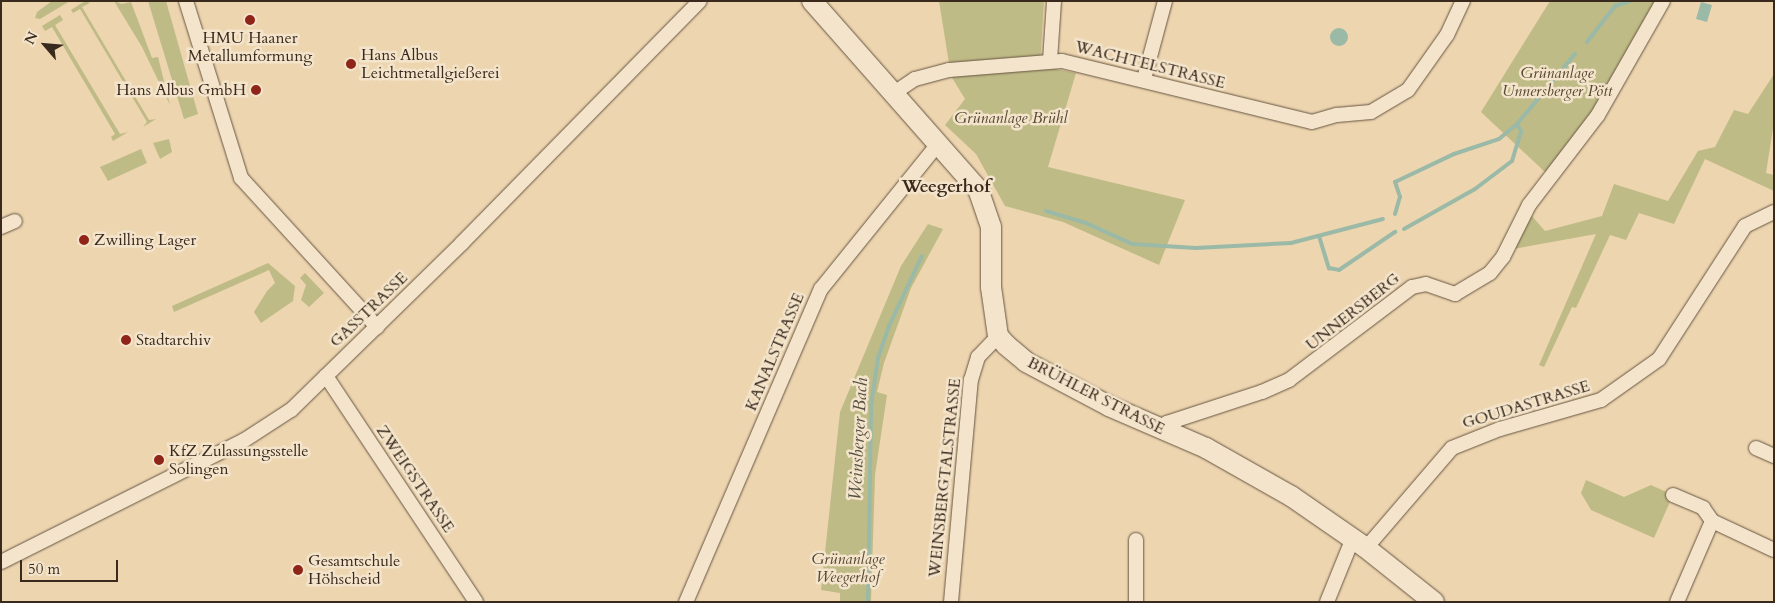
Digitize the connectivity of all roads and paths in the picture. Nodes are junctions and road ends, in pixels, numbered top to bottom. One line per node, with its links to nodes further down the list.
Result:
1 (186, 1): 15 (street)
2 (700, 1): 15 (street, GASSTRASSE)
3 (812, 1): 10 (main road)
4 (1054, 1): 8 (street)
5 (1165, 1): 9 (street)
6 (1463, 1): 9 (street, WACHTELSTRASSE)
7 (1663, 1): 18 (street, UNNERSBERG)
8 (1050, 60): 9 (street, WACHTELSTRASSE); 10 (street, WACHTELSTRASSE)
9 (1144, 79)
10 (894, 93): 11 (main road)
11 (939, 143): 16 (main road); 28 (street, KANALSTRASSE)
12 (1774, 212): 24 (street, GOUDASTRASSE)
13 (15, 221): 14 (street)
14 (1, 227)
15 (377, 327): 17 (street, GASSTRASSE)
16 (998, 336): 18 (main road, BRÜHLER STRASSE); 29 (street, WEINSBERGTALSTRASSE)
17 (326, 376): 26 (street, GASSTRASSE); 27 (street, ZWEIGSTRASSE)
18 (1158, 429): 24 (main road, BRÜHLER STRASSE)
19 (1756, 448): 20 (street)
20 (1774, 456)
21 (1673, 495): 22 (street)
22 (1712, 522): 25 (street); 33 (street)
23 (1136, 540): 30 (street)
24 (1360, 543): 31 (street, GOUDASTRASSE); 32 (main road, BRÜHLER STRASSE)
25 (1774, 550)
26 (1, 562)
27 (476, 602)
28 (686, 602)
29 (951, 602)
30 (1136, 602)
31 (1327, 602)
32 (1434, 602)
33 (1677, 602)

